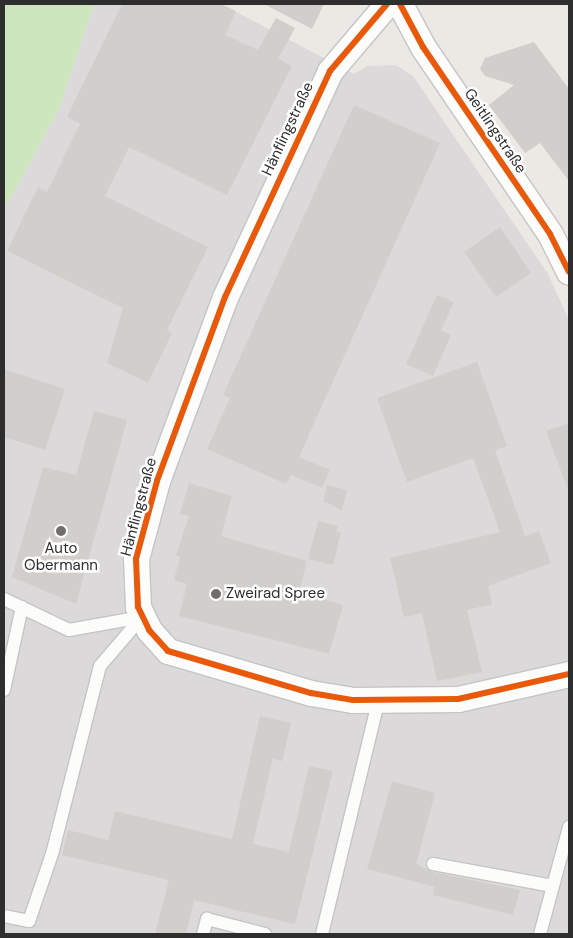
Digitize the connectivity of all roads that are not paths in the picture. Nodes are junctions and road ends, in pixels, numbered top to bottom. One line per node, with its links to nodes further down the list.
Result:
1 (387, 4): 6 (street, Hänflingstraße)
2 (400, 4): 3 (street, Geitlingstraße)
3 (569, 272)
4 (4, 599): 5 (lane)
5 (22, 608): 6 (lane); 8 (lane)
6 (142, 617): 9 (street, Hänflingstraße); 13 (lane)
7 (569, 674): 9 (street, Hänflingstraße)
8 (4, 690)
9 (378, 702): 16 (lane)
10 (569, 827): 12 (lane)
11 (433, 864): 12 (lane)
12 (554, 886): 17 (lane)
13 (4, 916)
14 (203, 934): 15 (lane)
15 (265, 934)
16 (322, 934)
17 (540, 934)

